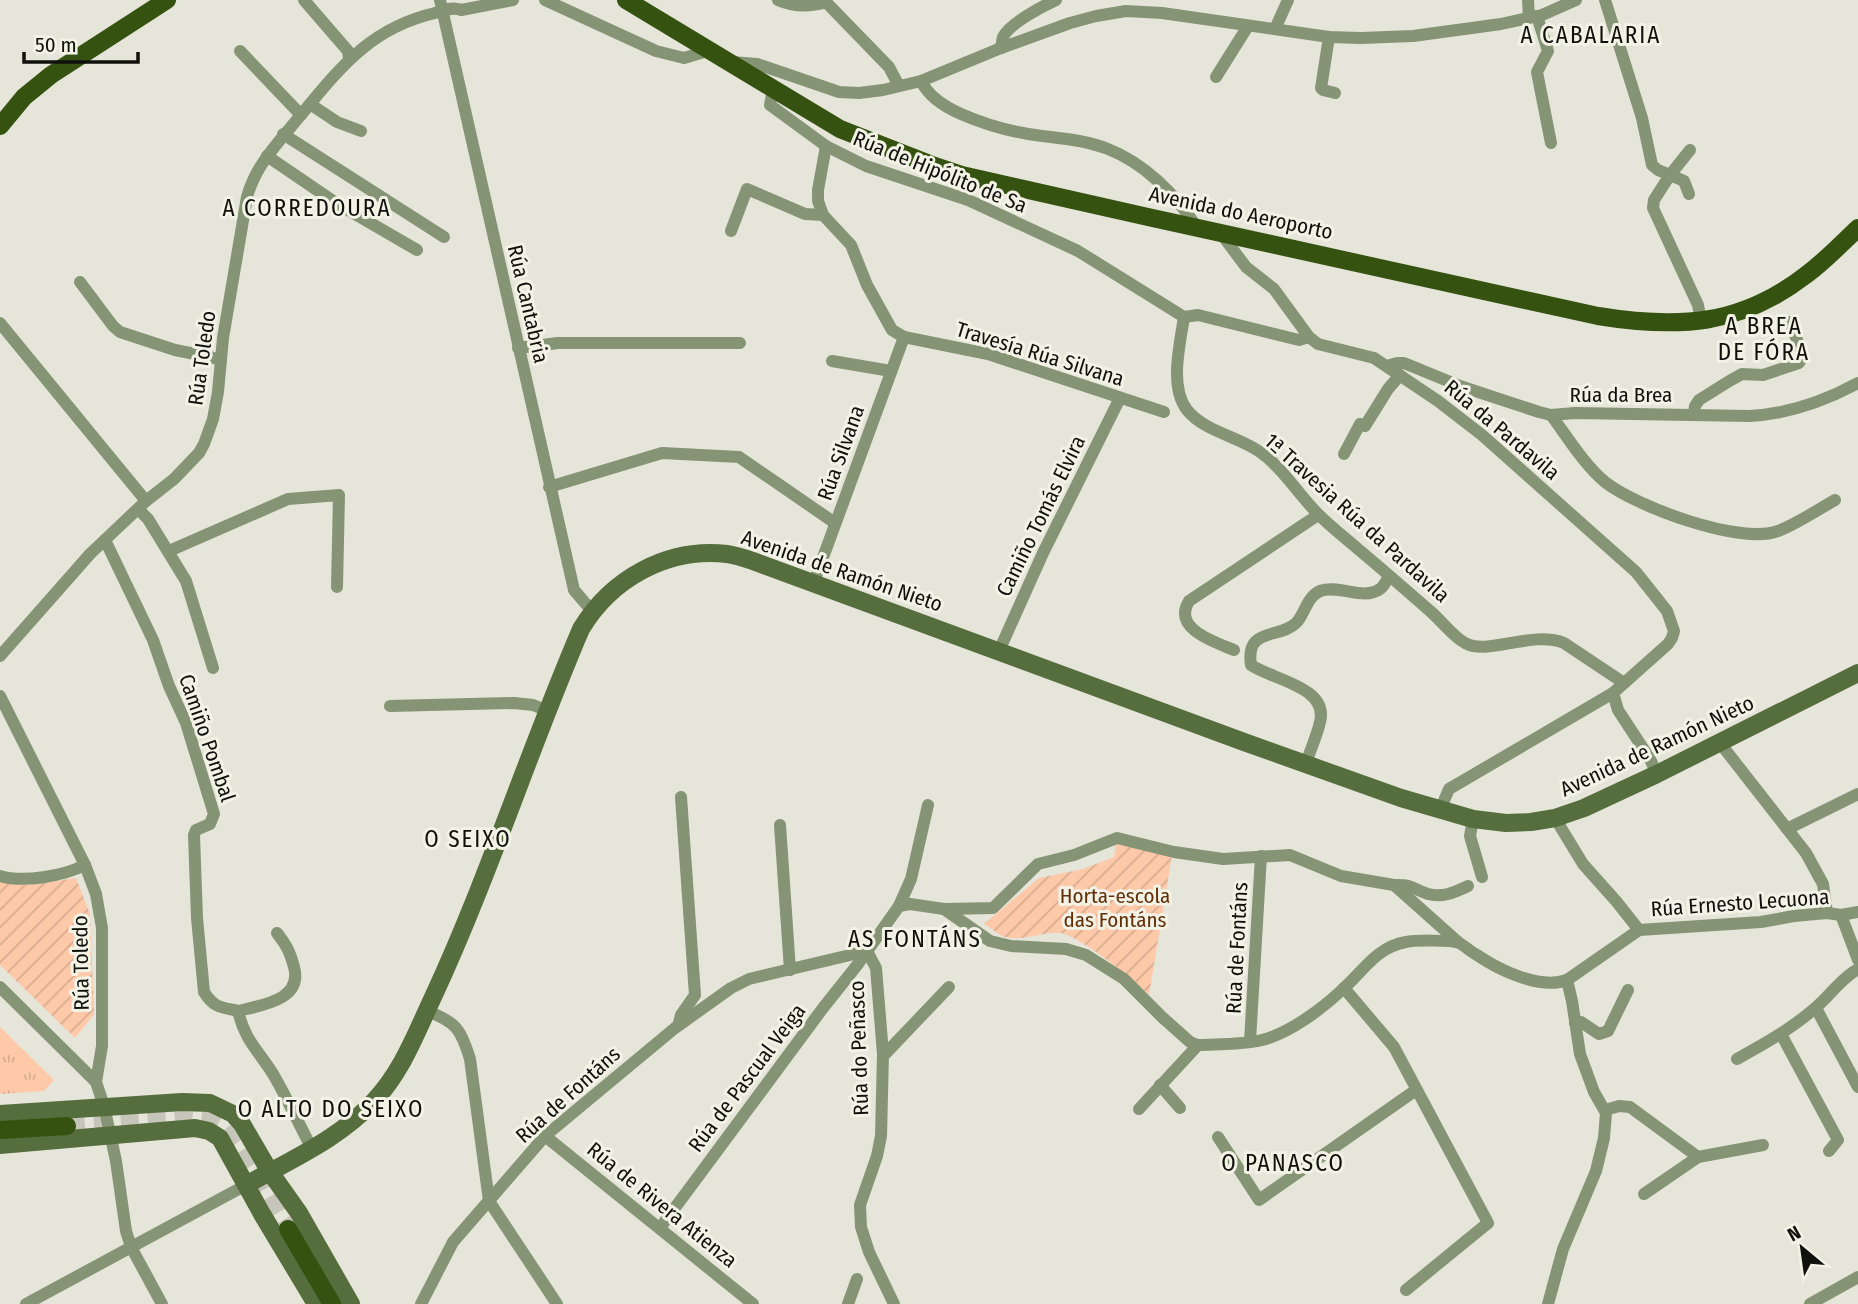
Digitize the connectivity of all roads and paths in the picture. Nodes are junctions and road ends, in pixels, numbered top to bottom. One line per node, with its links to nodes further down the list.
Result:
1 (167, 0): 31 (main road)
2 (304, 0): 22 (street)
3 (513, 0): 14 (street, Rúa Toledo)
4 (545, 0): 20 (street)
5 (626, 0): 20 (main road, Avenida do Aeroporto)
6 (778, 0): 12 (street)
7 (1056, 0): 13 (street)
8 (1288, 0): 17 (street)
9 (1528, 0): 15 (street)
10 (1576, 0): 15 (street)
11 (1605, 0): 38 (street)
12 (825, 1): 26 (street)
13 (1037, 4): 19 (street)
14 (441, 6): 22 (street, Rúa Toledo); 55 (street, Rúa Cantabria)
15 (1533, 17): 18 (street); 34 (street)
16 (1248, 26): 17 (street); 19 (street); 24 (street)
17 (1275, 29): 18 (street)
18 (1329, 37): 28 (street)
19 (1001, 48): 25 (street)
20 (710, 50): 23 (main road, Avenida do Aeroporto)
21 (240, 51): 30 (street)
22 (349, 58): 29 (street, Rúa Toledo)
23 (732, 62): 26 (street); 27 (main road, Avenida do Aeroporto)
24 (1216, 77)
25 (921, 80): 26 (street); 41 (street)
26 (899, 86)
27 (773, 89): 35 (street, Rúa de Hipólito de Sa); 41 (main road, Avenida do Aeroporto)
28 (1335, 93)
29 (310, 104): 30 (street, Rúa Toledo); 32 (street)
30 (301, 115): 33 (street, Rúa Toledo)
31 (0, 126)
32 (360, 131)
33 (283, 134): 37 (street, Rúa Toledo); 45 (street)
34 (1550, 143)
35 (826, 146): 40 (street); 48 (street, Rúa de Hipólito de Sa)
36 (1690, 150): 38 (street)
37 (267, 156): 46 (street); 56 (street, Rúa Toledo)
38 (1670, 175): 39 (street); 49 (street)
39 (1689, 194)
40 (823, 215): 44 (street); 52 (street)
41 (1196, 226): 43 (main road, Avenida do Aeroporto)
42 (1858, 228): 49 (main road, Avenida do Aeroporto)
43 (1219, 231): 49 (main road, Avenida do Aeroporto); 53 (street)
44 (731, 232)
45 (444, 237)
46 (416, 250)
47 (80, 282): 56 (street)
48 (1184, 317): 53 (street, Rúa de Hipólito de Sa); 70 (street, 1ª Travesia Rúa da Pardavila)
49 (1701, 321)
50 (1790, 321): 65 (street)
51 (0, 323): 69 (street)
52 (904, 337): 59 (street, Rúa Silvana); 62 (street, Travesía Rúa Silvana)
53 (1309, 337): 58 (street, Rúa da Pardavila)
54 (740, 344): 55 (street)
55 (518, 348): 67 (street, Rúa Cantabria)
56 (221, 360): 69 (street, Rúa Toledo)
57 (832, 361): 59 (street)
58 (1387, 366): 60 (street, Rúa da Pardavila); 64 (street, Rúa da Brea)
59 (891, 371): 71 (street, Rúa Silvana)
60 (1400, 374): 66 (street); 83 (street, Rúa da Pardavila)
61 (1858, 383): 65 (street, Rúa da Brea)
62 (1120, 398): 63 (street, Travesía Rúa Silvana); 79 (street, Camiño Tomás Elvira)
63 (1164, 412)
64 (1551, 415): 65 (street, Rúa da Brea); 68 (street)
65 (1694, 415)
66 (1344, 454)
67 (550, 487): 71 (street); 77 (street, Rúa Cantabria)
68 (1835, 500)
69 (142, 505): 72 (street, Rúa Toledo); 73 (street)
70 (1318, 515): 74 (street, 1ª Travesia Rúa da Pardavila); 78 (street)
71 (835, 523): 75 (street, Rúa Silvana)
72 (105, 540): 80 (street, Rúa Toledo); 123 (street, Camiño Pombal)
73 (169, 551): 76 (street); 81 (street)
74 (1389, 576): 83 (street, 1ª Travesia Rúa da Pardavila); 89 (street)
75 (814, 582): 77 (main road, Avenida de Ramón Nieto); 79 (main road, Avenida de Ramón Nieto)
76 (337, 587)
77 (592, 611): 87 (main road, Avenida de Ramón Nieto)
78 (1234, 650)
79 (999, 651): 89 (main road, Avenida de Ramón Nieto)
80 (0, 656)
81 (213, 668)
82 (1858, 673): 88 (main road, Avenida de Ramón Nieto)
83 (1624, 683): 84 (street, Rúa da Pardavila)
84 (1613, 694): 90 (street); 94 (street, Rúa da Pardavila)
85 (0, 696): 100 (street, Rúa Toledo)
86 (390, 706): 87 (street)
87 (548, 711): 124 (main road, Avenida de Ramón Nieto)
88 (1720, 743): 90 (main road, Avenida de Ramón Nieto); 98 (street)
89 (1306, 764): 94 (main road, Avenida de Ramón Nieto)
90 (1657, 774): 95 (main road, Avenida de Ramón Nieto)
91 (1858, 794): 98 (street)
92 (681, 797): 126 (street, Rúa de Fontáns)
93 (928, 805): 105 (street)
94 (1440, 810): 96 (main road, Avenida de Ramón Nieto)
95 (1555, 818): 96 (main road, Avenida de Ramón Nieto); 110 (street, Rúa Ernesto Lecuona)
96 (1474, 819): 102 (street)
97 (780, 825): 116 (street)
98 (1787, 829): 108 (street)
99 (1261, 856): 103 (street, Rúa de Fontáns); 106 (street, Rúa de Fontáns); 128 (street, Rúa de Fontáns)
100 (85, 865): 101 (street); 132 (street, Rúa Toledo)
101 (0, 876)
102 (1482, 877)
103 (1394, 886): 104 (street, Rúa de Fontáns); 112 (street)
104 (1468, 886)
105 (899, 906): 106 (street, Rúa de Fontáns); 113 (street)
106 (944, 909): 129 (street, Rúa de Fontáns)
107 (1858, 912): 109 (street, Rúa Ernesto Lecuona)
108 (1827, 913): 109 (street, Rúa Ernesto Lecuona); 110 (street, Rúa Ernesto Lecuona)
109 (1841, 915): 114 (street)
110 (1639, 930): 117 (street)
111 (277, 933): 123 (street, Camiño Pombal)
112 (1458, 942): 117 (street); 120 (street, Rúa de Fontáns)
113 (867, 951): 116 (street, Rúa de Fontáns); 130 (street, Rúa do Peñasco); 156 (street, Rúa de Pascual Veiga)
114 (1858, 960)
115 (1858, 969): 122 (street)
116 (790, 970): 126 (street, Rúa de Fontáns)
117 (1567, 980): 125 (street)
118 (0, 987): 132 (street)
119 (949, 987): 130 (street)
120 (1344, 988): 128 (street, Rúa de Fontáns); 135 (street)
121 (1629, 990): 125 (street)
122 (1815, 1008): 127 (street); 134 (street)
123 (238, 1011): 148 (street)
124 (427, 1011): 148 (main road, Avenida de Ramón Nieto); 154 (street, Rúa de Fontáns)
125 (1575, 1023): 139 (street)
126 (679, 1024): 144 (street, Rúa de Fontáns)
127 (1781, 1034): 131 (street); 149 (street)
128 (1251, 1041): 129 (street, Rúa de Fontáns)
129 (1198, 1045): 133 (street)
130 (883, 1055): 170 (street, Rúa do Peñasco)
131 (1737, 1059)
132 (96, 1082): 136 (street, Rúa Toledo)
133 (1160, 1085): 137 (street); 138 (street)
134 (1858, 1087)
135 (1416, 1090): 145 (street); 160 (street)
136 (104, 1106): 140 (main road); 143 (street, Rúa Toledo); 151 (main road)
137 (1180, 1108)
138 (1139, 1109)
139 (1605, 1110): 150 (street); 171 (street)
140 (0, 1114)
141 (67, 1126): 142 (main road)
142 (0, 1130)
143 (110, 1135): 146 (main road); 152 (main road); 157 (street, Rúa Toledo)
144 (545, 1136): 154 (street, Rúa de Fontáns); 156 (street, Rúa de Rivera Atienza)
145 (1218, 1137)
146 (0, 1145)
147 (1763, 1145): 150 (street)
148 (312, 1149): 151 (main road, Avenida de Ramón Nieto)
149 (1829, 1151)
150 (1699, 1157): 153 (street)
151 (270, 1172): 152 (main road, Avenida de Ramón Nieto); 165 (main road)
152 (246, 1185): 157 (street, Avenida de Ramón Nieto); 163 (main road)
153 (1644, 1194)
154 (489, 1201): 166 (street, Rúa de Fontáns); 167 (street)
155 (288, 1228): 164 (main road)
156 (660, 1228): 168 (street, Rúa de Rivera Atienza)
157 (131, 1247): 161 (street, Avenida de Ramón Nieto); 162 (street, Rúa Toledo)
158 (1858, 1277): 172 (street)
159 (857, 1279): 169 (street)
160 (1406, 1290)
161 (26, 1304)
162 (162, 1304)
163 (316, 1304)
164 (332, 1304)
165 (351, 1304)
166 (421, 1304)
167 (557, 1304)
168 (753, 1304)
169 (848, 1304)
170 (894, 1304)
171 (1548, 1304)
172 (1810, 1304)

